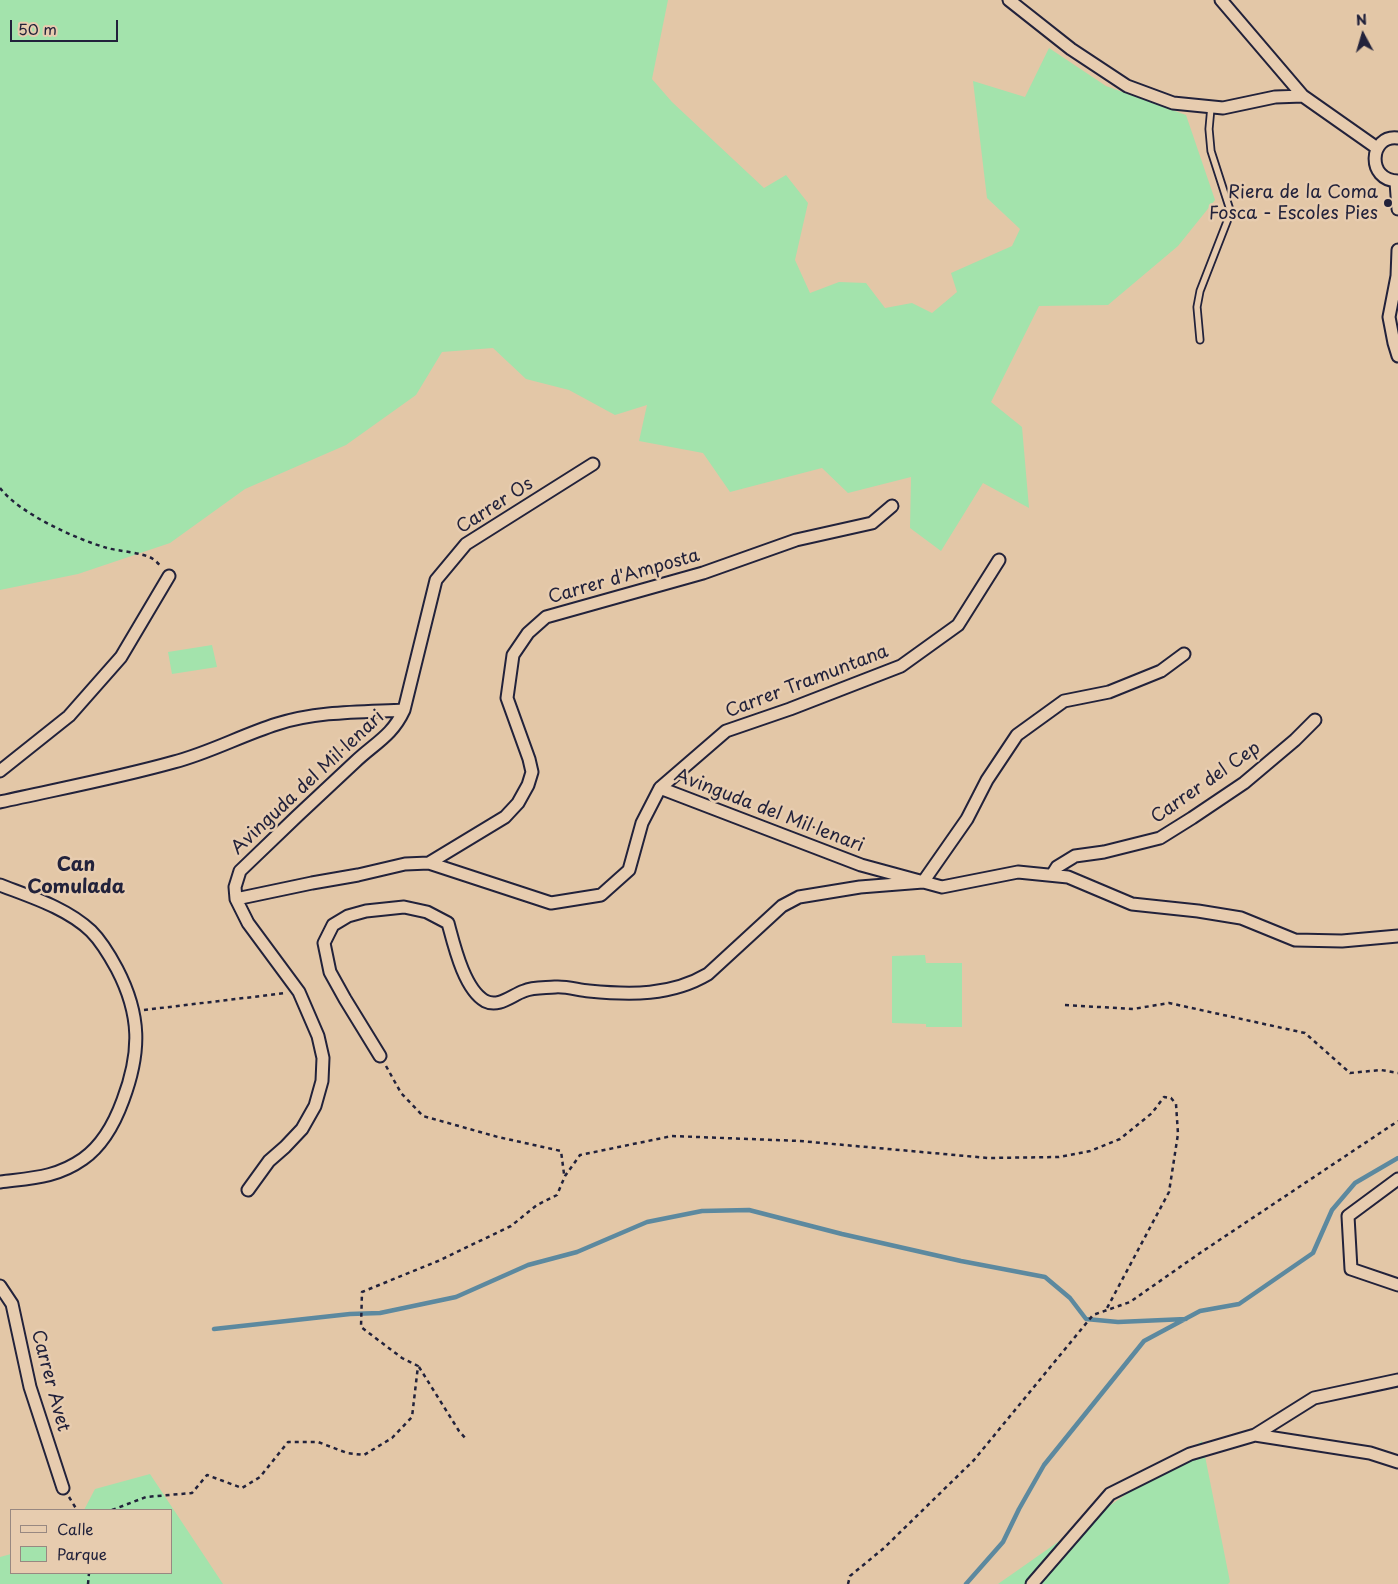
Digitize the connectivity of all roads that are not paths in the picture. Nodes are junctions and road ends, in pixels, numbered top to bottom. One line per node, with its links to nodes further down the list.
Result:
1 (1008, 0): 4 (street)
2 (1221, 0): 3 (street)
3 (1302, 96): 4 (street); 6 (street)
4 (1211, 107): 10 (lane)
5 (1398, 138): 6 (street)
6 (1378, 148): 7 (street)
7 (1397, 181): 8 (street)
8 (1398, 209)
9 (1398, 250): 11 (street)
10 (1200, 340)
11 (1398, 356)
12 (593, 464): 17 (street, Carrer Os)
13 (892, 506): 22 (street, Carrer d'Amposta)
14 (999, 560): 20 (street, Carrer Tramuntana)
15 (169, 576): 19 (street)
16 (1184, 654): 24 (street)
17 (404, 710): 21 (street, Avinguda del Mil·lenari); 26 (street, Avinguda del Mil·lenari)
18 (1316, 720): 23 (street, Carrer del Cep)
19 (0, 770)
20 (660, 788): 22 (street, Avinguda del Mil·lenari); 24 (street, Avinguda del Mil·lenari)
21 (0, 802)
22 (428, 863): 26 (street, Avinguda del Mil·lenari)
23 (1052, 875): 24 (street, Avinguda del Mil·lenari); 27 (street, Avinguda del Mil·lenari)
24 (923, 882): 28 (street)
25 (0, 884): 30 (street)
26 (236, 899): 31 (street)
27 (1398, 936)
28 (380, 1056)
29 (1398, 1178): 32 (street)
30 (0, 1182)
31 (248, 1190)
32 (1398, 1285)
33 (0, 1286): 37 (street, Carrer Avet)
34 (1398, 1380): 35 (street)
35 (1255, 1435): 36 (street); 38 (street)
36 (1398, 1462)
37 (63, 1488)
38 (1032, 1584)

